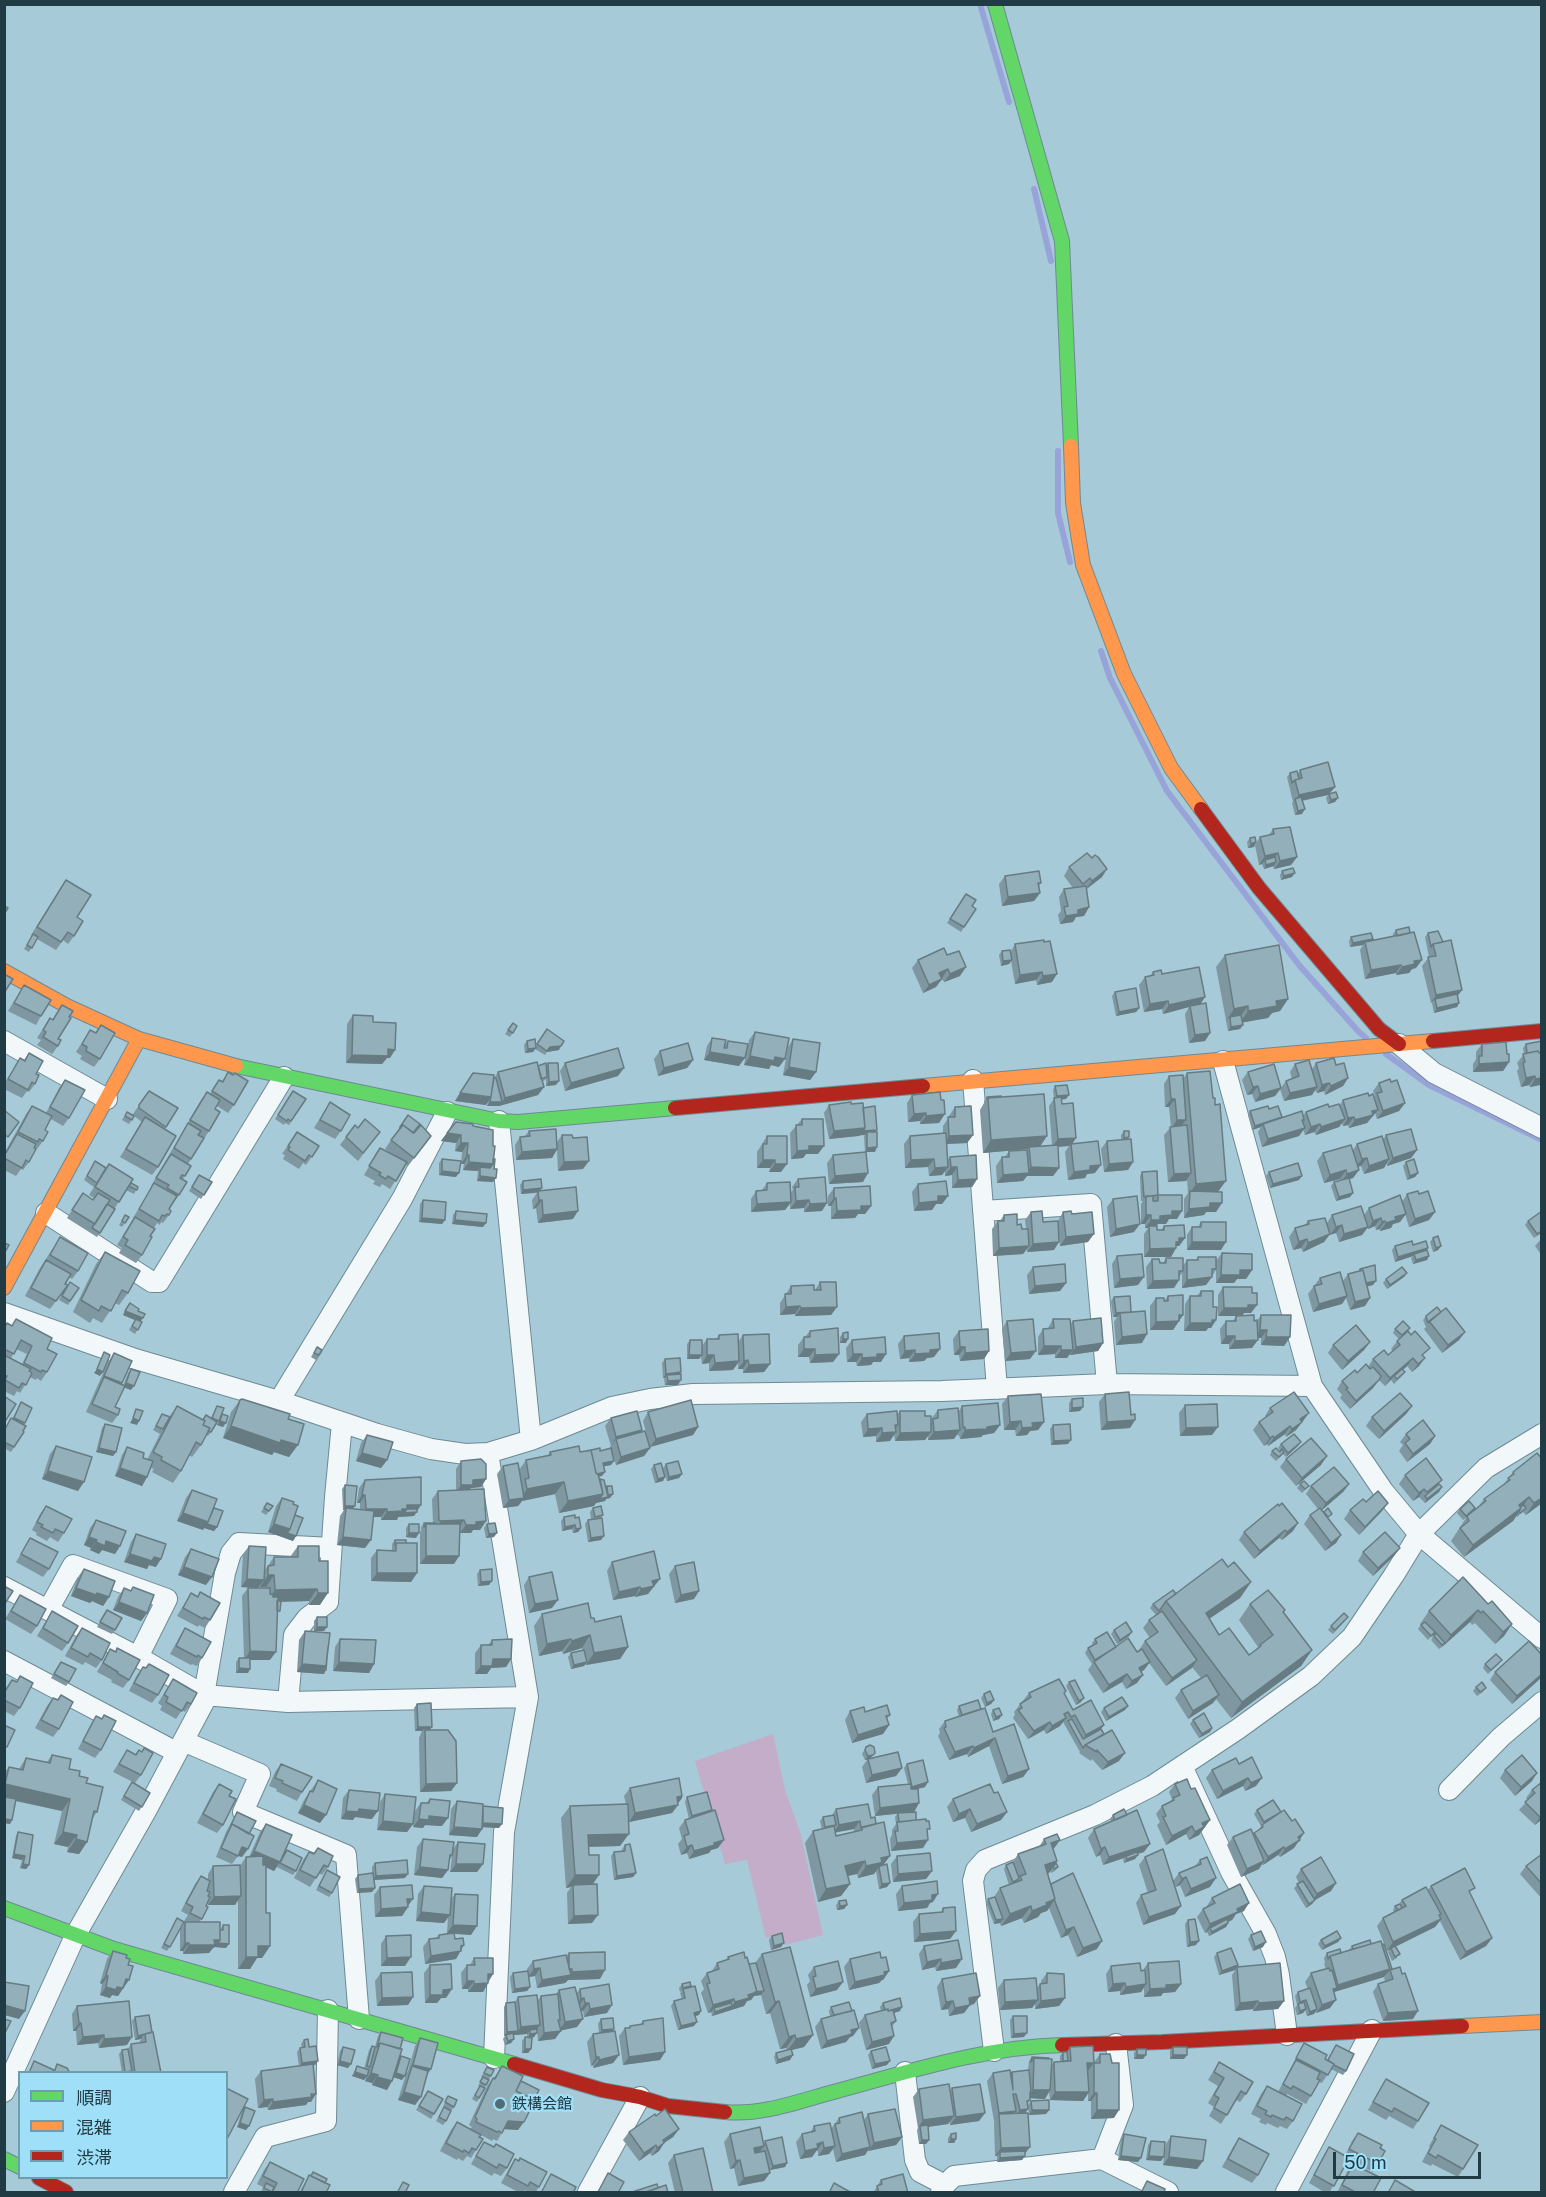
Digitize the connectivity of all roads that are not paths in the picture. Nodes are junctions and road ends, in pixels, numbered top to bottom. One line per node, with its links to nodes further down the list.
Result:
1 (994, 4): 6 (street)
2 (4, 971): 4 (street)
3 (1542, 1031): 6 (street)
4 (139, 1039): 8 (street); 10 (street)
5 (4, 1041): 10 (street)
6 (1393, 1045): 7 (street); 13 (street)
7 (1223, 1061): 9 (street); 19 (street)
8 (284, 1077): 11 (street); 15 (street)
9 (972, 1080): 12 (street); 14 (street)
10 (107, 1099): 15 (street)
11 (447, 1112): 12 (street); 21 (street)
12 (499, 1121): 24 (street)
13 (1542, 1128)
14 (983, 1211): 18 (street); 20 (street)
15 (46, 1213): 16 (street)
16 (4, 1288)
17 (4, 1313): 21 (street)
18 (1107, 1384): 19 (street); 20 (street)
19 (1312, 1386): 26 (street)
20 (997, 1389): 24 (street)
21 (279, 1401): 22 (street)
22 (342, 1424): 25 (street); 27 (street)
23 (1542, 1434): 26 (street)
24 (531, 1440): 25 (street)
25 (488, 1453): 34 (street)
26 (1419, 1534): 30 (street); 38 (street)
27 (331, 1548): 33 (street); 35 (street)
28 (4, 1587): 29 (street)
29 (48, 1610): 31 (street); 31 (street)
30 (1542, 1638)
31 (138, 1658): 33 (street)
32 (4, 1661): 37 (street)
33 (204, 1695): 35 (street); 37 (street)
34 (528, 1697): 35 (street); 49 (street)
35 (288, 1702)
36 (1542, 1702): 39 (street)
37 (179, 1746): 41 (street); 43 (street)
38 (1182, 1766): 46 (street); 48 (street)
39 (1449, 1790)
40 (4, 1908): 41 (street)
41 (76, 1934): 42 (street); 51 (street)
42 (328, 2010): 43 (street); 59 (street)
43 (359, 2019): 49 (street)
44 (1542, 2022): 45 (street)
45 (1372, 2030): 46 (street); 62 (street)
46 (1287, 2035): 47 (street)
47 (1116, 2043): 48 (street); 54 (street)
48 (993, 2050): 50 (street)
49 (494, 2058): 52 (street)
50 (905, 2072): 52 (street); 57 (street)
51 (4, 2092)
52 (640, 2097): 60 (street)
53 (4, 2159): 55 (street)
54 (1102, 2159): 57 (street); 61 (street)
55 (18, 2166)
56 (41, 2179): 58 (street)
57 (943, 2189)
58 (66, 2193)
59 (234, 2193)
60 (588, 2193)
61 (1168, 2193)
62 (1286, 2193)

